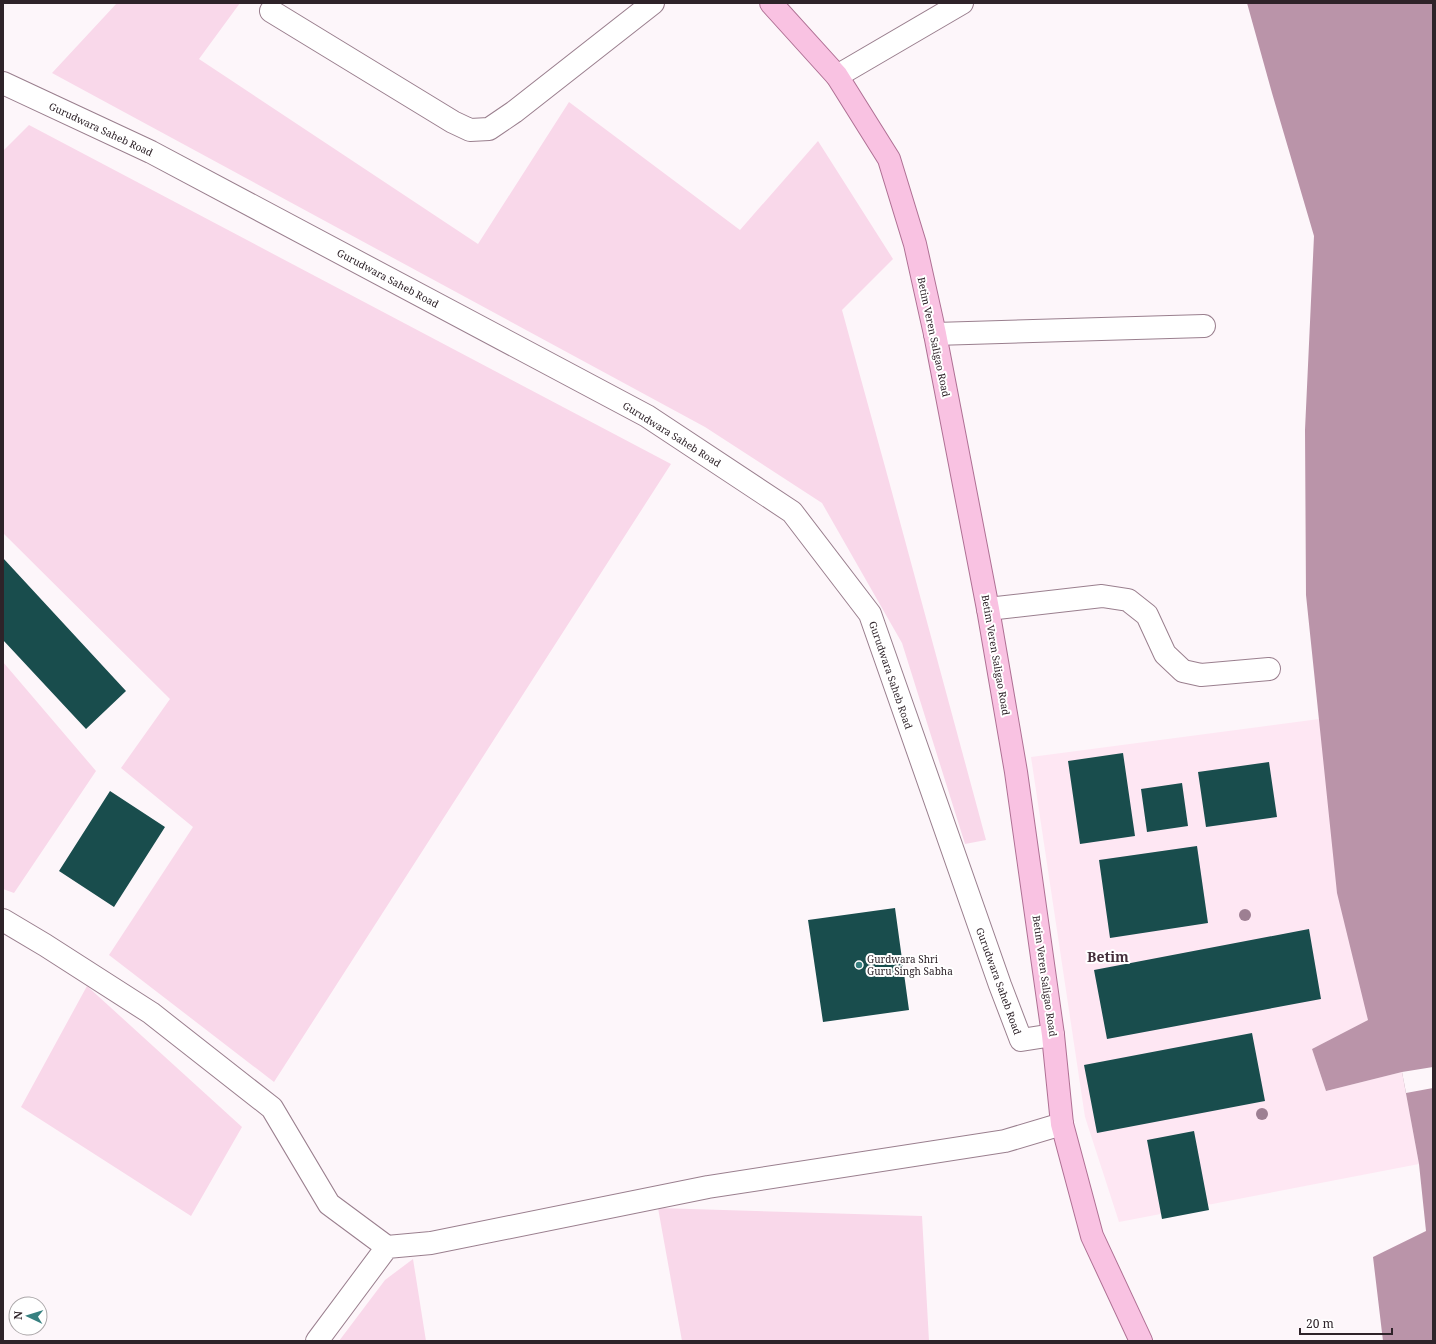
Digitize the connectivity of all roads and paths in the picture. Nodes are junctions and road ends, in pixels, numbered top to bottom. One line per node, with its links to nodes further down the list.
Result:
1 (653, 3): 4 (street)
2 (771, 3): 5 (main road, Betim Veren Saligao Road)
3 (962, 3): 5 (street)
4 (271, 11)
5 (837, 76): 8 (main road, Betim Veren Saligao Road)
6 (3, 83): 12 (street, Gurudwara Saheb Road)
7 (1204, 326): 8 (street)
8 (935, 334): 9 (main road, Betim Veren Saligao Road)
9 (988, 609): 10 (street); 12 (main road, Betim Veren Saligao Road)
10 (1269, 669)
11 (3, 920): 14 (street)
12 (1053, 1035): 13 (main road, Betim Veren Saligao Road)
13 (1062, 1124): 14 (street); 16 (main road, Betim Veren Saligao Road)
14 (387, 1247): 15 (street)
15 (317, 1341)
16 (1141, 1341)

